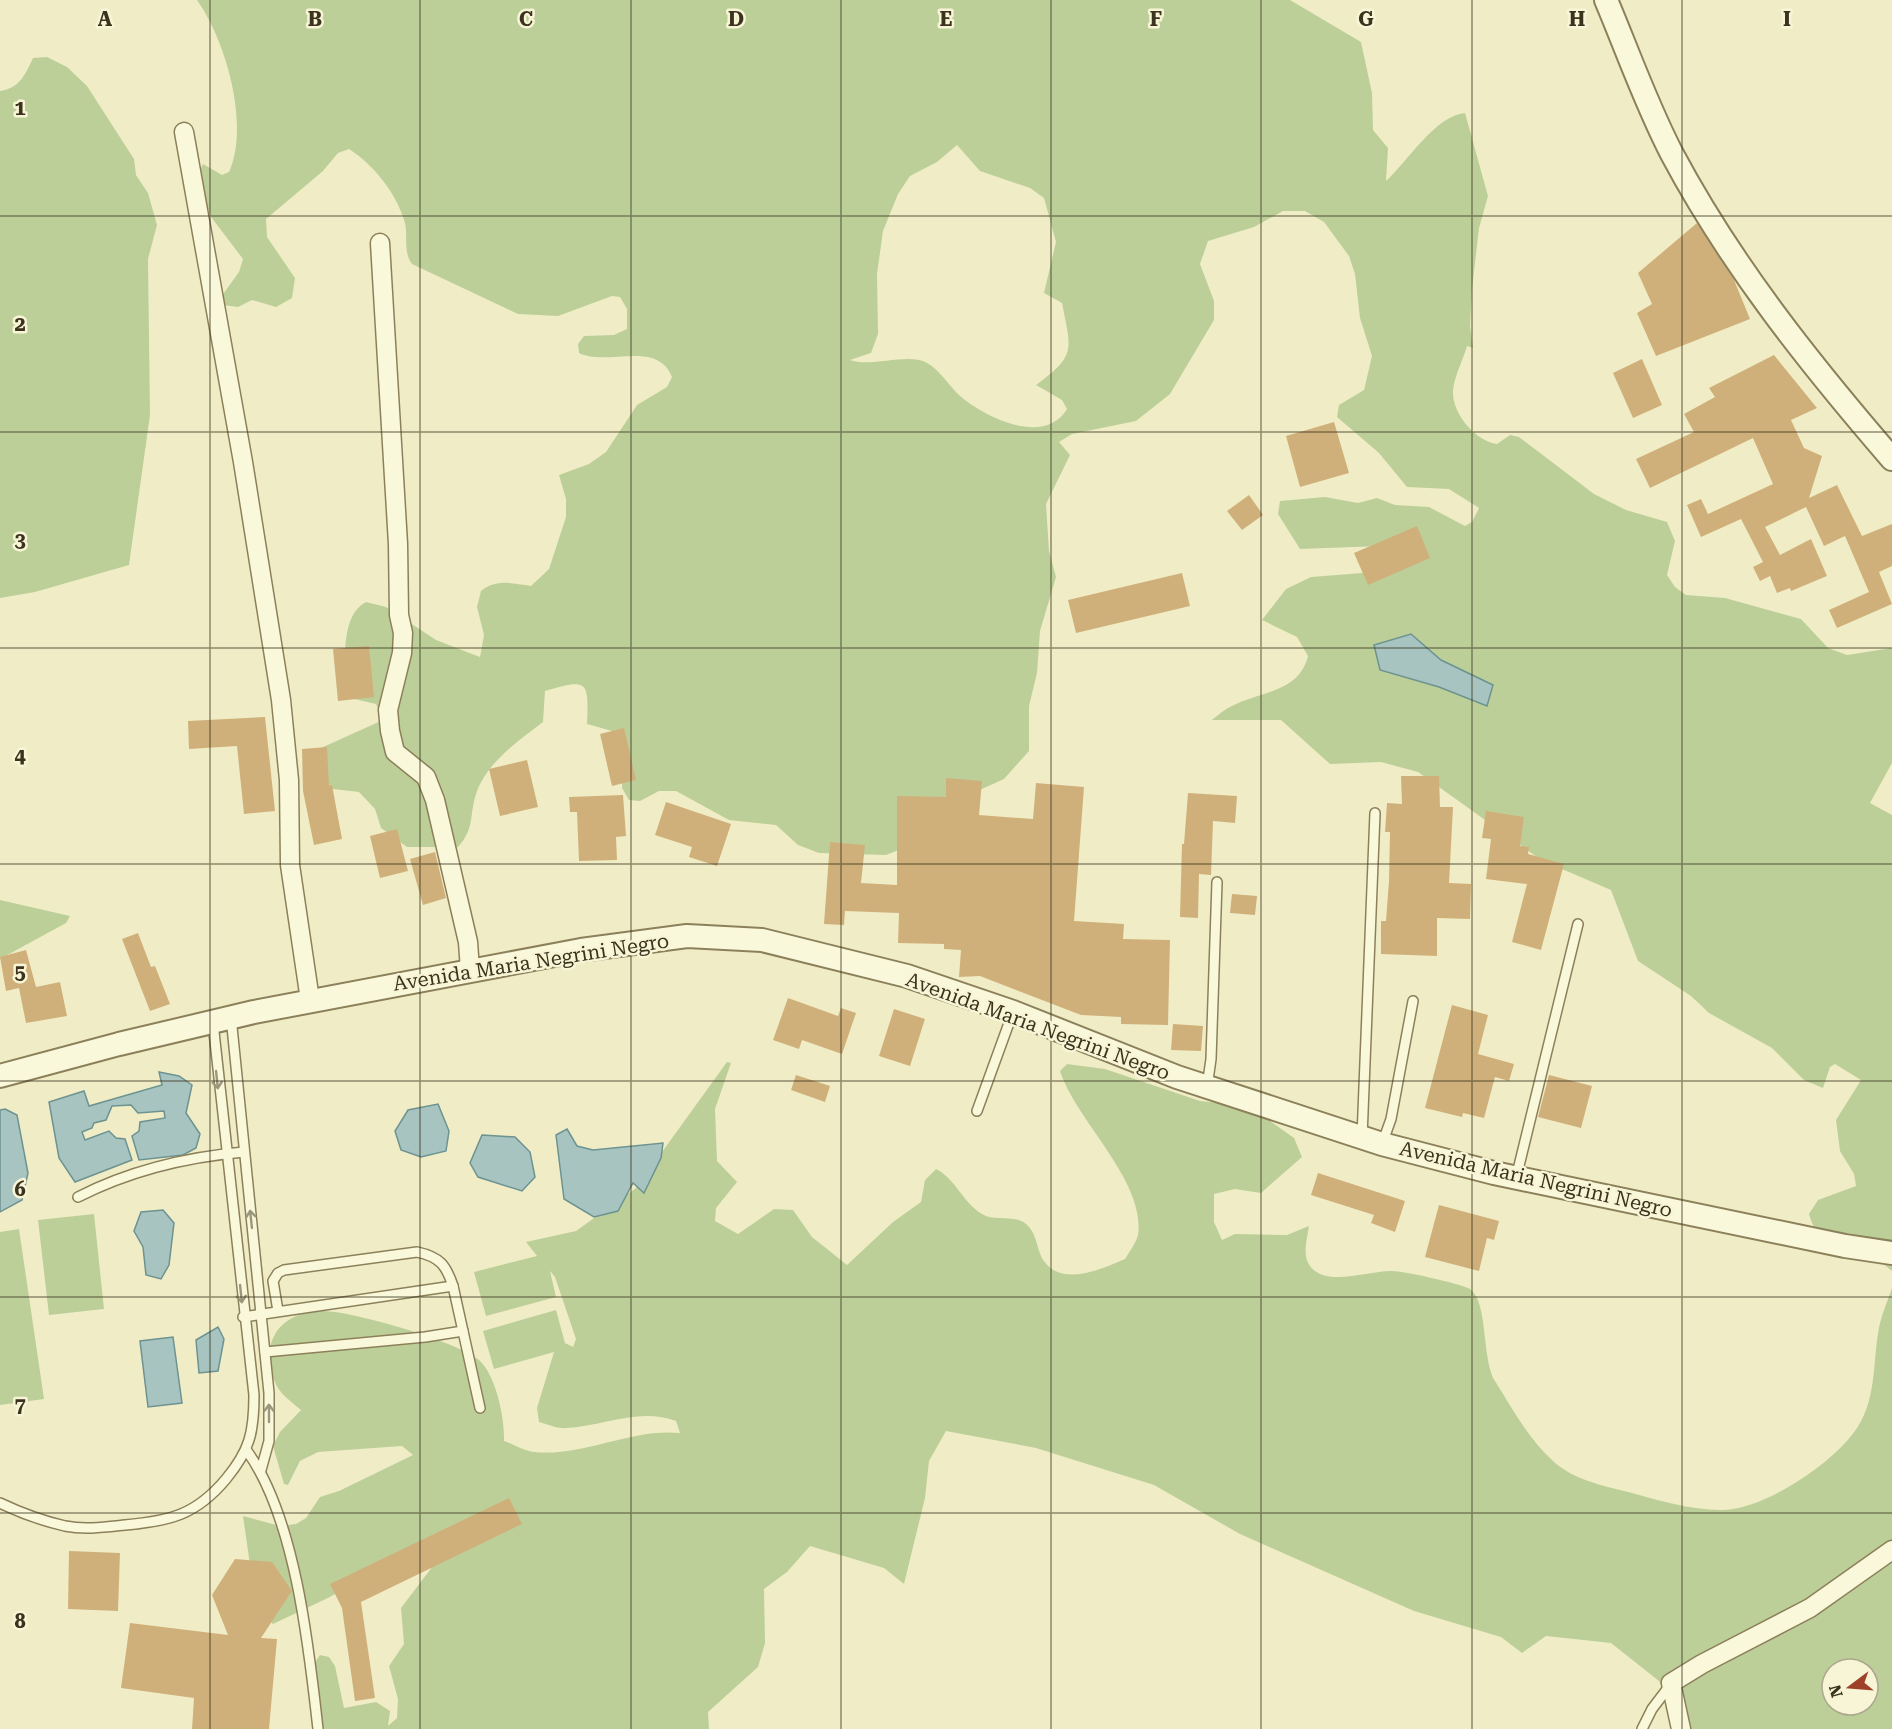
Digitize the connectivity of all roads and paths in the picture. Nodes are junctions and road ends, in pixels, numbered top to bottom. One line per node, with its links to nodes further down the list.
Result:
1 (1606, 0): 4 (street)
2 (184, 132): 9 (street)
3 (380, 243): 8 (street)
4 (1892, 459)
5 (1375, 813): 16 (lane)
6 (1217, 882): 14 (lane)
7 (1578, 924): 19 (lane)
8 (470, 970): 9 (street, Avenida Maria Negrini Negro); 11 (street, Avenida Maria Negrini Negro)
9 (310, 1000): 12 (street, Avenida Maria Negrini Negro)
10 (1413, 1001): 16 (lane)
11 (1013, 1012): 14 (street, Avenida Maria Negrini Negro); 15 (lane)
12 (222, 1019): 13 (street, Avenida Maria Negrini Negro); 17 (lane); 18 (lane, one-way to 18)
13 (0, 1076)
14 (1207, 1087): 16 (street, Avenida Maria Negrini Negro)
15 (977, 1111)
16 (1372, 1140): 19 (street, Avenida Maria Negrini Negro)
17 (244, 1152): 18 (lane); 24 (lane, one-way to 17)
18 (225, 1153): 20 (lane); 25 (lane, one-way to 25)
19 (1516, 1178): 21 (street, Avenida Maria Negrini Negro)
20 (78, 1197)
21 (1892, 1253)
22 (453, 1286): 23 (lane); 23 (lane); 26 (lane)
23 (278, 1311): 24 (lane)
24 (263, 1314): 25 (lane); 27 (lane)
25 (243, 1317): 29 (lane)
26 (463, 1331): 27 (lane); 28 (lane)
27 (265, 1352): 30 (lane, one-way to 27)
28 (480, 1408)
29 (247, 1450): 30 (lane); 31 (lane)
30 (261, 1470): 34 (lane)
31 (0, 1503)
32 (1892, 1550): 33 (street)
33 (1671, 1683): 35 (lane); 36 (street)
34 (318, 1729)
35 (1642, 1729)
36 (1681, 1729)

